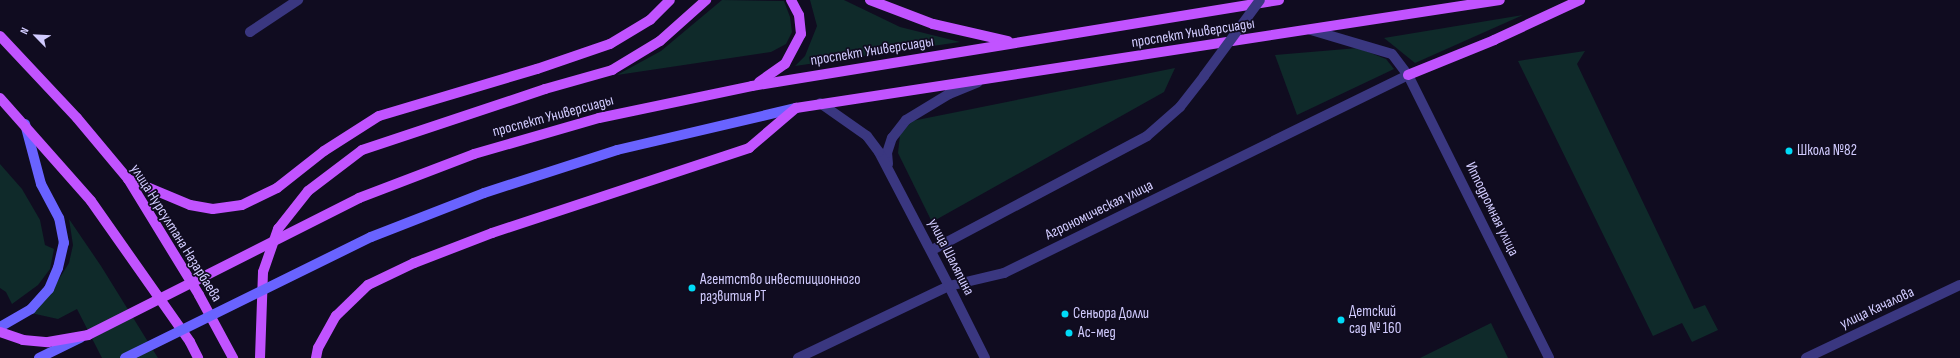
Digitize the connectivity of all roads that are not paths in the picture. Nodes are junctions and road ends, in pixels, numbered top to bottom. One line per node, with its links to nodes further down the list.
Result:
1 (298, 0): 11 (street)
2 (670, 0): 23 (main road)
3 (706, 0): 34 (main road)
4 (791, 0): 16 (main road)
5 (870, 0): 13 (main road)
6 (1260, 0): 24 (street, bridge)
7 (1279, 0): 13 (main road, проспект Универсиады)
8 (1500, 0): 10 (main road, проспект Универсиады)
9 (1580, 0): 14 (main road)
10 (1311, 30): 14 (street, Ипподромная улица); 15 (main road, проспект Универсиады)
11 (250, 32)
12 (0, 36): 23 (main road, улица Нурсултана Назарбаева)
13 (1013, 42): 16 (main road, проспект Универсиады)
14 (1408, 74): 26 (street, Агрономическая улица); 38 (street, Ипподромная улица)
15 (979, 81): 18 (main road, проспект Универсиады); 22 (street, улица Шаляпина)
16 (752, 86): 29 (main road, проспект Универсиады, bridge)
17 (0, 98): 21 (main road)
18 (820, 103): 19 (main road, проспект Универсиады); 22 (street, улица Шаляпина)
19 (796, 108): 31 (main road, bridge); 35 (main road)
20 (0, 109): 21 (main road)
21 (22, 121): 27 (main road); 32 (main road)
22 (889, 170): 24 (street, улица Шаляпина)
23 (128, 179): 33 (main road, улица Нурсултана Назарбаева)
24 (932, 250): 26 (street, улица Шаляпина)
25 (1960, 285): 39 (street, улица Качалова)
26 (949, 286): 36 (street, Агрономическая улица); 37 (street, улица Шаляпина)
27 (0, 326)
28 (0, 332): 29 (main road, проспект Универсиады)
29 (88, 334): 30 (main road)
30 (39, 358)
31 (125, 358)
32 (198, 358)
33 (233, 358)
34 (260, 358)
35 (316, 358)
36 (798, 358)
37 (985, 358)
38 (1549, 358)
39 (1806, 358)

